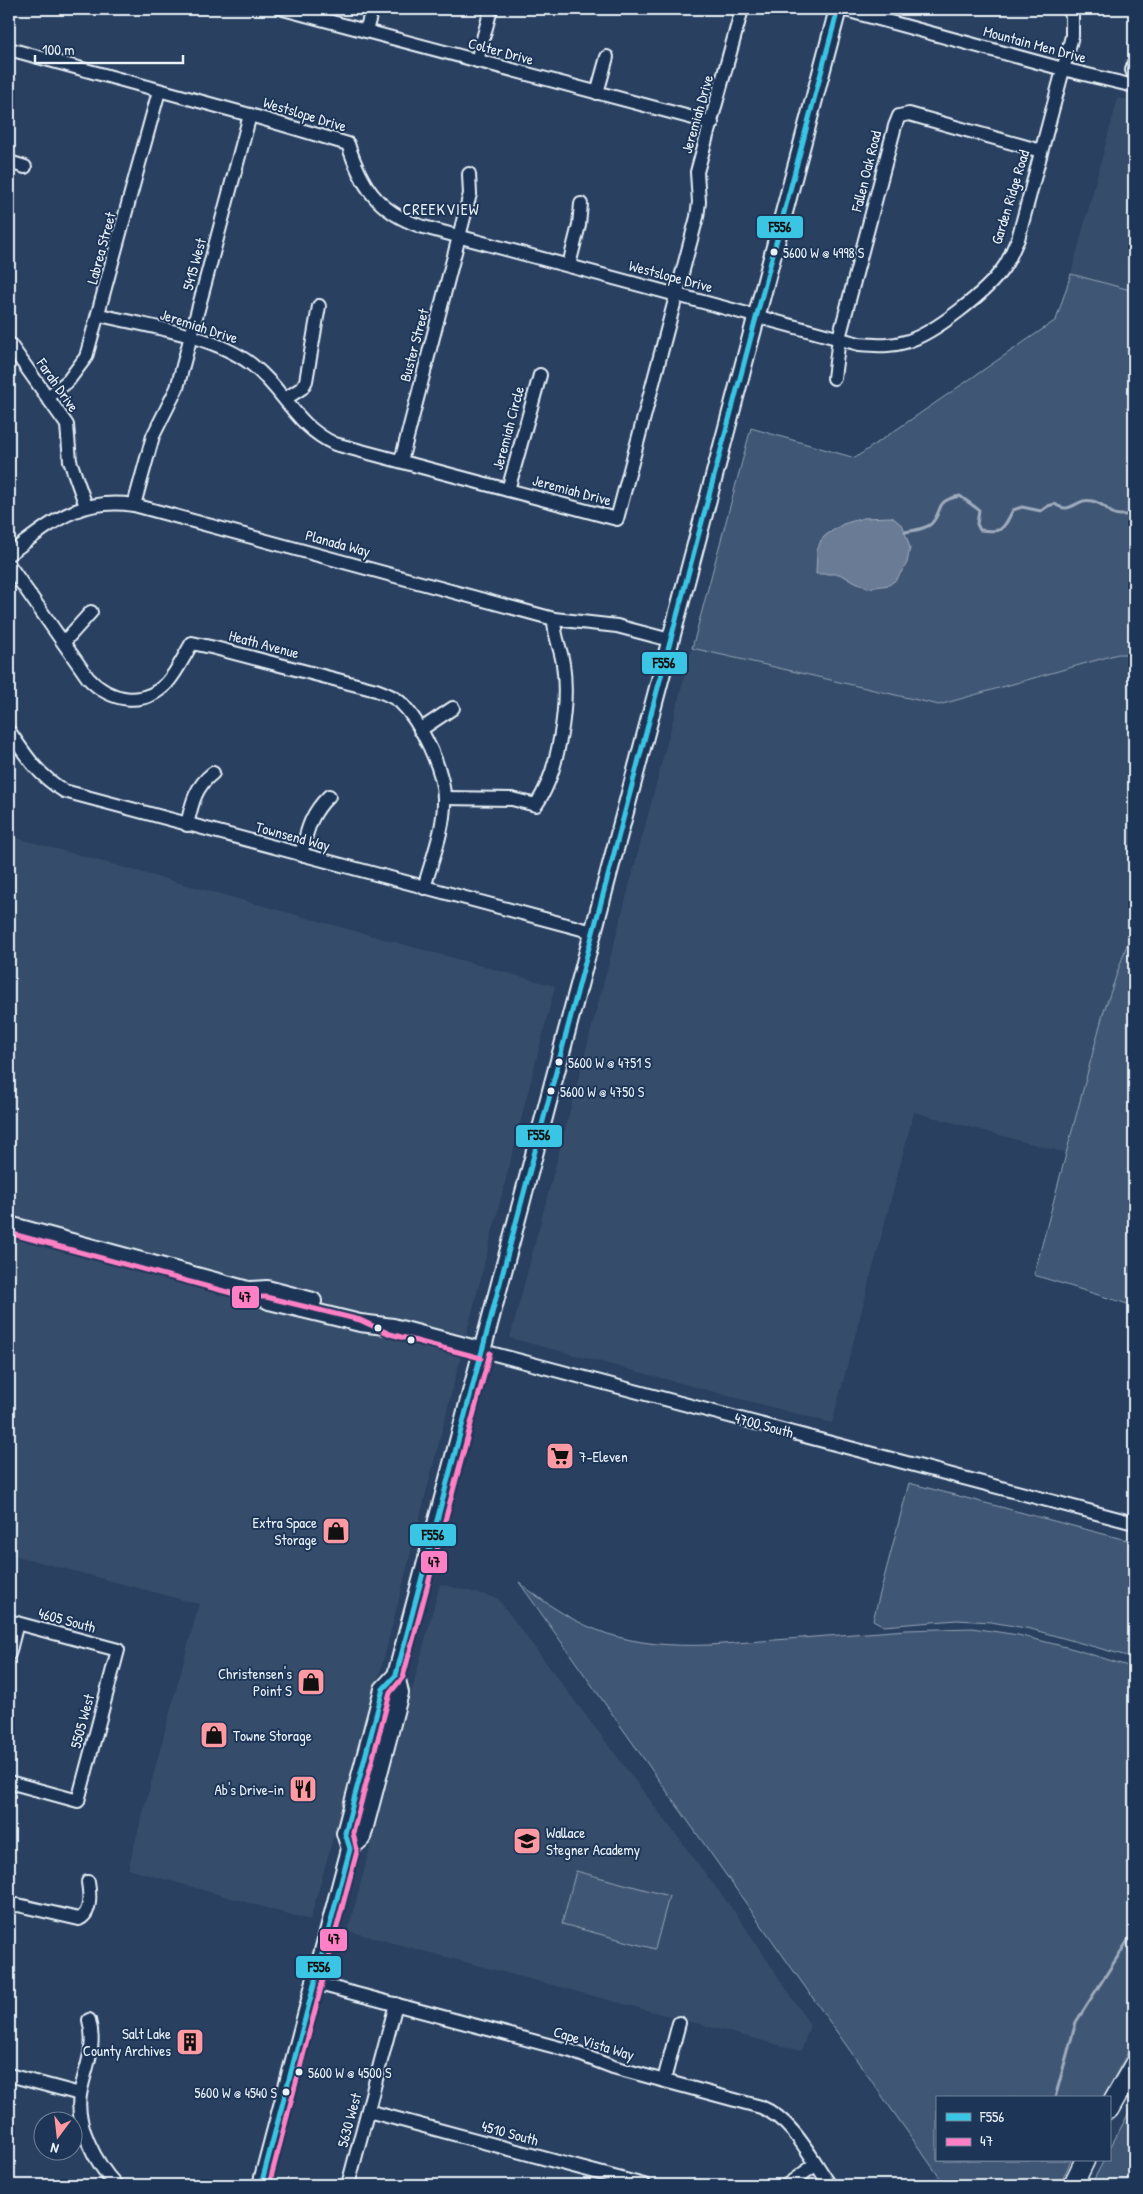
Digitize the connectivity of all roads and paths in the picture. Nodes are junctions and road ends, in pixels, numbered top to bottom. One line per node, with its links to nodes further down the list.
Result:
1 (283, 9): 8 (street, Colter Drive)
2 (372, 9): 8 (street)
3 (491, 9): 11 (street)
4 (742, 9): 19 (street, Jeremiah Drive)
5 (838, 9): 30 (main road)
6 (842, 9): 13 (street, Mountain Men Drive)
7 (1067, 9): 13 (street, Garden Ridge Road)
8 (366, 31): 11 (street, Colter Drive)
9 (9, 49): 16 (street, Westslope Drive)
10 (606, 56): 17 (street)
11 (477, 61): 17 (street, Colter Drive)
12 (1134, 63): 14 (street)
13 (1063, 69): 15 (street, Mountain Men Drive); 20 (street, Garden Ridge Road)
14 (1134, 74)
15 (1134, 85)
16 (159, 91): 18 (street, Westslope Drive); 29 (street, Labrea Street)
17 (597, 92): 19 (street, Colter Drive)
18 (250, 115): 25 (street, Westslope Drive); 31 (street, 5415 West)
19 (712, 123): 27 (street, Jeremiah Drive)
20 (1041, 151): 32 (street, Garden Ridge Road); 32 (street, Fallen Oak Road)
21 (9, 162): 22 (street)
22 (25, 167)
23 (469, 174): 25 (street, Buster Street)
24 (581, 204): 26 (street)
25 (459, 237): 26 (street, Westslope Drive); 38 (street, Buster Street)
26 (569, 266): 27 (street, Westslope Drive)
27 (676, 295): 30 (street, Westslope Drive); 39 (street, Jeremiah Drive)
28 (319, 306): 37 (street)
29 (100, 315): 31 (street, Jeremiah Drive); 36 (street, Labrea Street)
30 (756, 316): 32 (street, Garden Ridge Road); 46 (main road)
31 (191, 338): 37 (street, Jeremiah Drive); 40 (street, 5415 West)
32 (839, 338): 35 (street, Fallen Oak Road)
33 (9, 343): 36 (street, Farah Drive)
34 (540, 375): 39 (street, Jeremiah Circle)
35 (834, 378)
36 (47, 398): 41 (street, Farah Drive)
37 (285, 399): 38 (street, Jeremiah Drive)
38 (401, 461): 39 (street, Jeremiah Drive)
39 (508, 490)
40 (134, 505): 41 (street, Planada Way); 45 (street, Planada Way)
41 (86, 506): 42 (street, Planada Way)
42 (9, 554)
43 (9, 565): 47 (street, Heath Avenue)
44 (91, 612): 47 (street)
45 (554, 619): 46 (street, Planada Way); 53 (street)
46 (670, 640): 57 (main road)
47 (64, 642): 49 (street, Heath Avenue)
48 (453, 708): 49 (street)
49 (420, 730): 53 (street, Heath Avenue)
50 (9, 731): 54 (street, Townsend Way)
51 (213, 773): 54 (street)
52 (328, 796): 55 (street)
53 (444, 798): 56 (street, Heath Avenue)
54 (187, 824): 55 (street, Townsend Way)
55 (301, 855): 56 (street, Townsend Way)
56 (424, 888): 57 (street, Townsend Way)
57 (593, 932): 59 (main road)
58 (9, 1224): 59 (main road, 4700 South)
59 (483, 1350): 60 (street, 4700 South); 67 (main road)
60 (1134, 1522)
61 (13, 1622): 62 (street, 4605 South); 63 (street)
62 (118, 1650): 64 (street, 5505 West)
63 (9, 1654)
64 (9, 1782)
65 (88, 1882): 66 (street)
66 (9, 1906)
67 (314, 1983): 68 (street, Cape Vista Way); 80 (main road)
68 (396, 2004): 73 (street, Cape Vista Way); 76 (street, 5630 West)
69 (90, 2020): 74 (street)
70 (679, 2024): 73 (street)
71 (1134, 2065): 75 (highway)
72 (9, 2075): 74 (street)
73 (664, 2080): 78 (street, Cape Vista Way)
74 (80, 2094): 79 (street)
75 (1110, 2108)
76 (368, 2111): 81 (street, 5630 West); 82 (street, 4510 South)
77 (1084, 2162): 85 (highway)
78 (815, 2165): 83 (street); 84 (street, Cape Vista Way)
79 (116, 2185)
80 (261, 2185)
81 (348, 2185)
82 (644, 2185)
83 (787, 2185)
84 (830, 2185)
85 (1074, 2185)

